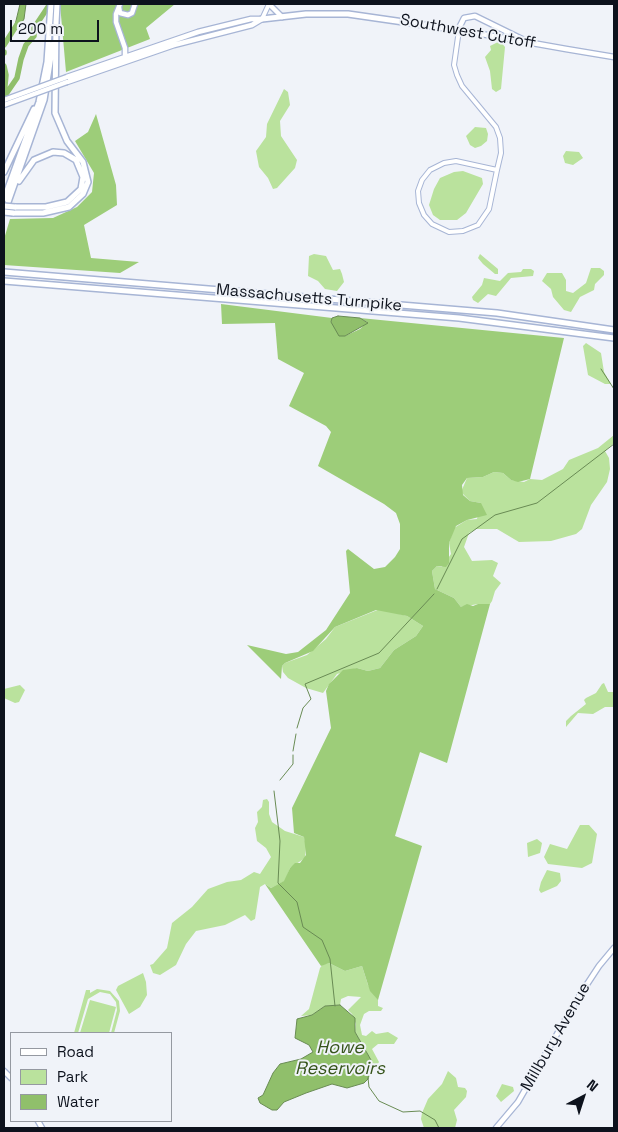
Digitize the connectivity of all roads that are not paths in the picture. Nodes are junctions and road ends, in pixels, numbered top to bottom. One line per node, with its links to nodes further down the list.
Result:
1 (51, 4): 8 (highway)
2 (57, 4): 8 (highway)
3 (120, 4): 4 (main road); 13 (main road)
4 (135, 4)
5 (269, 4): 6 (main road); 7 (street)
6 (282, 17): 7 (highway, Southwest Cutoff); 9 (highway, Southwest Cutoff)
7 (262, 19): 10 (main road, Southwest Cutoff); 11 (main road, Southwest Cutoff)
8 (53, 21): 17 (highway); 23 (highway); 24 (highway)
9 (459, 30): 12 (main road, Southwest Cutoff); 12 (main road); 19 (street)
10 (190, 34): 11 (main road); 13 (main road, Southwest Cutoff)
11 (192, 40): 15 (main road, Southwest Cutoff)
12 (530, 43): 14 (main road, Southwest Cutoff)
13 (125, 56): 15 (main road, Southwest Cutoff)
14 (614, 57)
15 (67, 79): 16 (main road, Southwest Cutoff, bridge); 18 (main road, Southwest Cutoff, bridge)
16 (4, 100)
17 (39, 102): 20 (highway); 21 (highway)
18 (4, 105)
19 (497, 170): 19 (street)
20 (4, 172)
21 (4, 199)
22 (4, 206): 23 (highway, bridge)
23 (14, 210): 24 (highway, bridge); 24 (highway)
24 (4, 214)
25 (4, 272): 27 (highway, Massachusetts Turnpike)
26 (4, 281): 28 (highway, Massachusetts Turnpike)
27 (614, 330)
28 (614, 338)
29 (614, 948): 30 (main road, Millbury Avenue)
30 (503, 1122): 31 (main road); 32 (street, Millbury Avenue)
31 (496, 1128)
32 (501, 1128)

